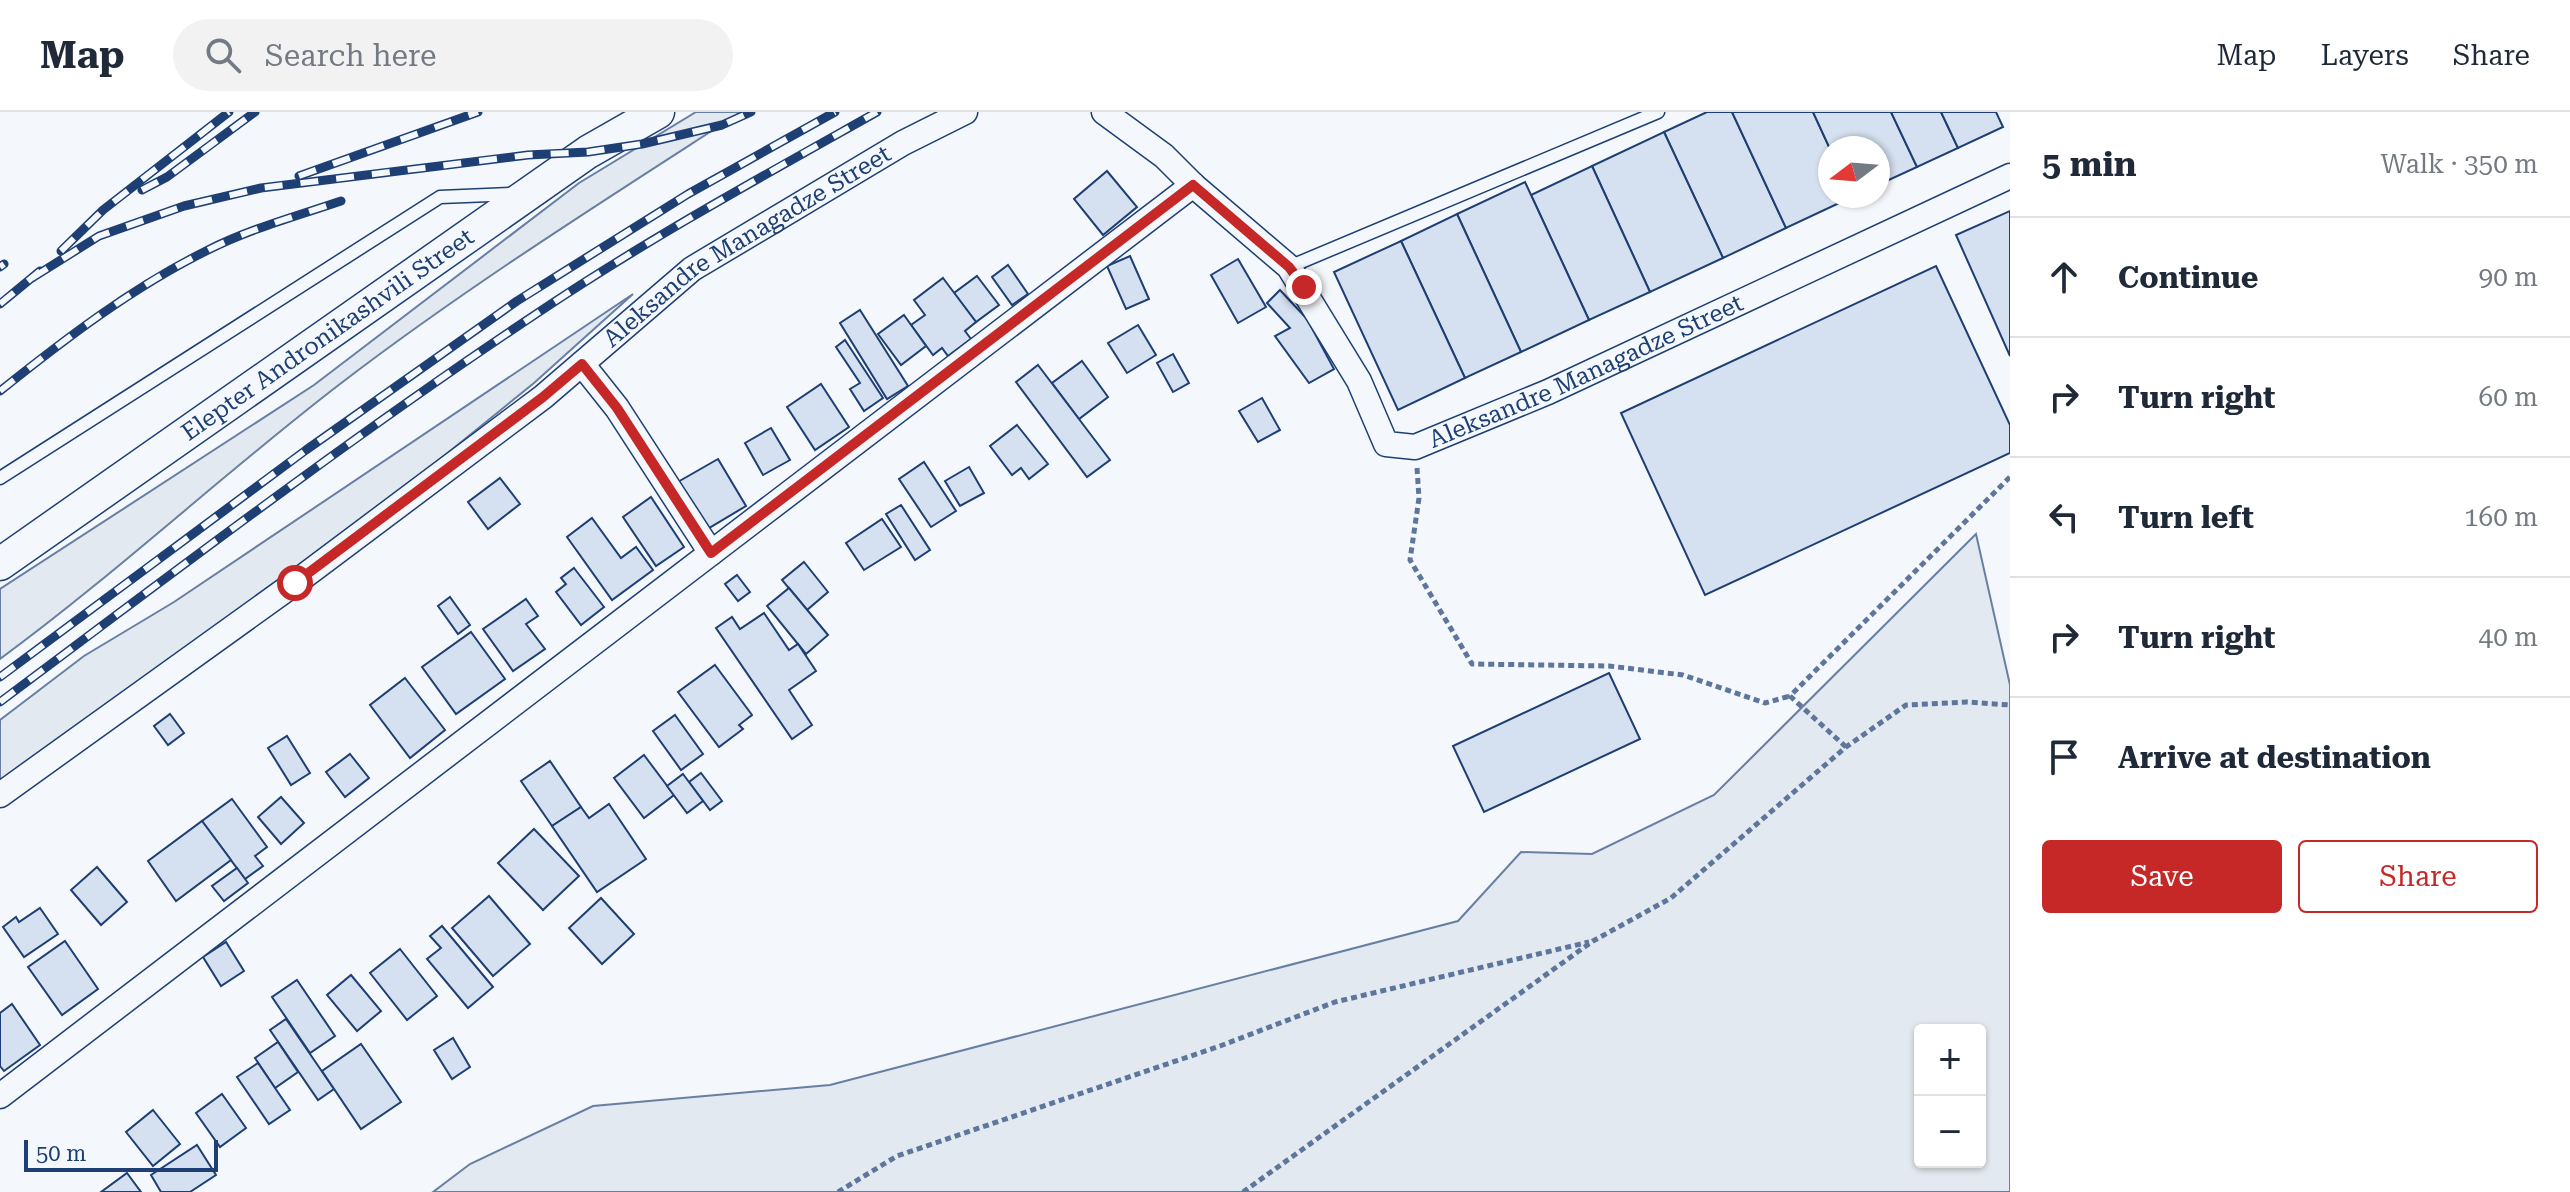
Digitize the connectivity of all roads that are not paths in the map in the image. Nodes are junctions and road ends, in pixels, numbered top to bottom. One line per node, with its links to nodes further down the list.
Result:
1 (658, 112): 7 (main road, Elepter Andronikashvili Street)
2 (965, 112): 9 (street, Aleksandre Managadze Street)
3 (1104, 112): 6 (street, Aleksandre Managadze Street)
4 (1658, 112): 8 (lane)
5 (2010, 176): 8 (street, Aleksandre Managadze Street)
6 (1193, 185): 8 (street, Aleksandre Managadze Street); 11 (street)
7 (529, 193): 10 (lane); 12 (main road, Elepter Andronikashvili Street)
8 (1289, 267)
9 (582, 364): 11 (street); 13 (street, Aleksandre Managadze Street)
10 (0, 478)
11 (711, 553): 14 (street)
12 (0, 564)
13 (0, 795)
14 (0, 1096)

